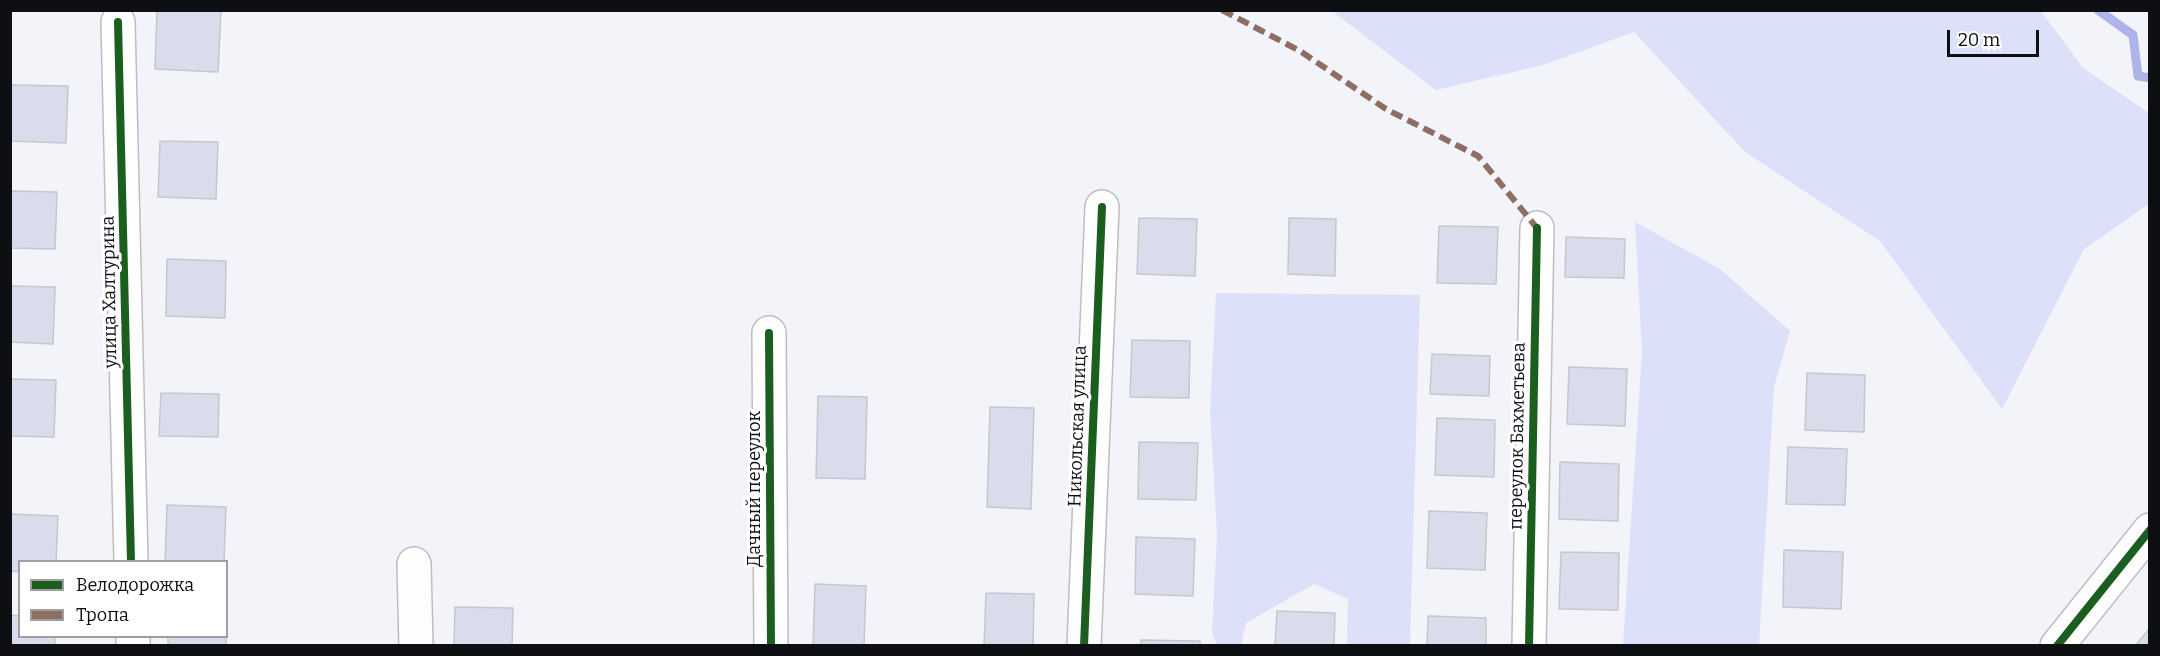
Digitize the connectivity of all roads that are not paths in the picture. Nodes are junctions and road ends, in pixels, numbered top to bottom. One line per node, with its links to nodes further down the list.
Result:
1 (118, 22): 6 (street, улица Халтурина)
2 (1102, 207): 10 (street, Никольская улица)
3 (1537, 228): 11 (street, переулок Бахметьева)
4 (769, 333): 9 (street, Дачный переулок)
5 (2150, 530): 12 (street)
6 (131, 560)
7 (414, 564): 8 (street)
8 (416, 645)
9 (771, 645)
10 (1084, 645)
11 (1529, 645)
12 (2057, 645)

